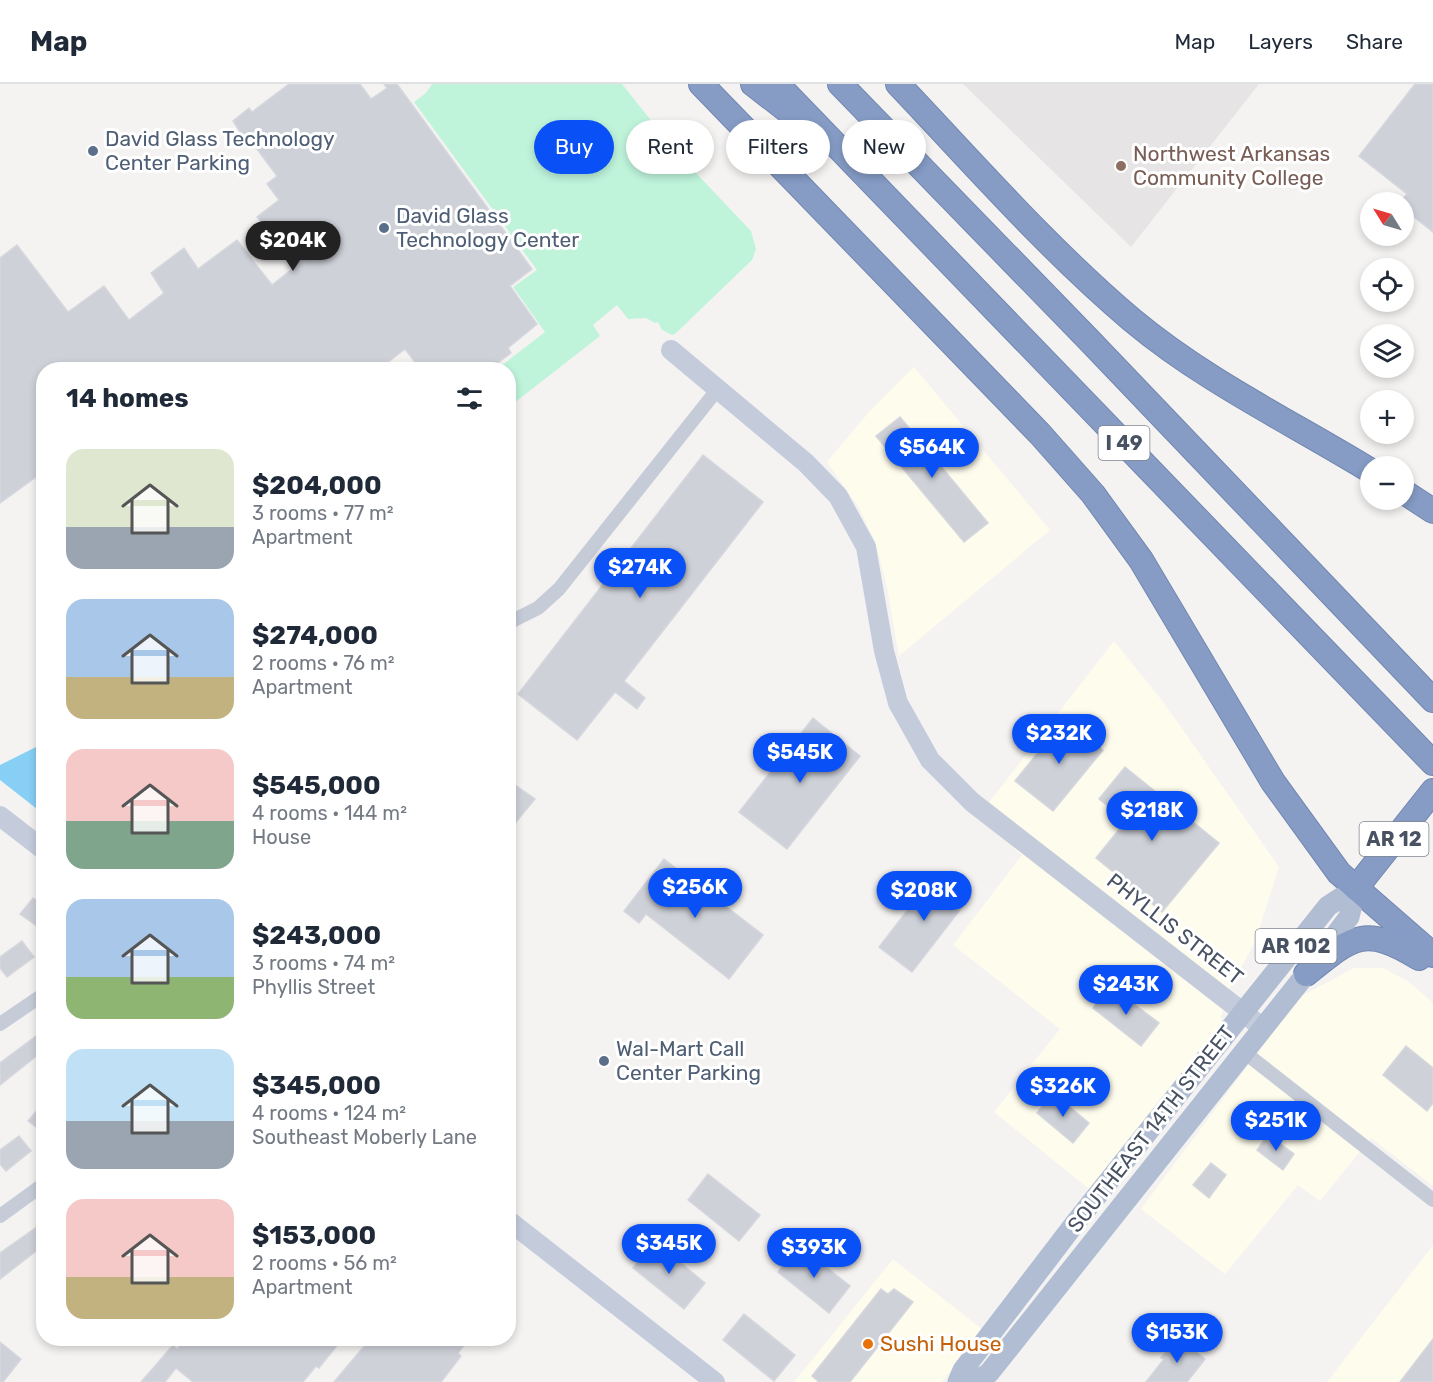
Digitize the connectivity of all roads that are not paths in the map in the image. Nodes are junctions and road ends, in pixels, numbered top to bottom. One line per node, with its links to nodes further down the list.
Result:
1 (701, 84): 18 (highway)
2 (753, 84): 6 (highway)
3 (777, 84): 6 (highway, I 49)
4 (840, 84): 13 (highway, I 49)
5 (898, 84): 9 (highway)
6 (840, 150): 14 (highway, I 49)
7 (671, 350): 8 (street, PHYLLIS STREET)
8 (717, 390): 12 (street); 23 (street, PHYLLIS STREET)
9 (1360, 465)
10 (1414, 499): 11 (highway)
11 (1433, 511)
12 (516, 618)
13 (1433, 700)
14 (1433, 763)
15 (1433, 791): 18 (highway, SOUTHEAST 14TH STREET / AR 12)
16 (0, 816): 17 (street)
17 (36, 844)
18 (1356, 888): 19 (highway); 21 (main road, SOUTHEAST 14TH STREET / AR 102); 23 (main road, SOUTHEAST 14TH STREET / AR 102)
19 (1433, 955)
20 (1433, 965): 21 (highway)
21 (1306, 974): 25 (main road, SOUTHEAST 14TH STREET / AR 102)
22 (36, 999): 24 (street)
23 (1243, 1012): 25 (street, PHYLLIS STREET); 32 (main road, SOUTHEAST 14TH STREET / AR 102)
24 (0, 1024)
25 (1263, 1028): 26 (main road, SOUTHEAST 14TH STREET / AR 102)
26 (1244, 1052): 28 (street); 33 (main road, SOUTHEAST 14TH STREET / AR 102)
27 (36, 1190): 29 (street)
28 (1433, 1200)
29 (0, 1216)
30 (516, 1226): 31 (street)
31 (715, 1382)
32 (958, 1382)
33 (975, 1382)

